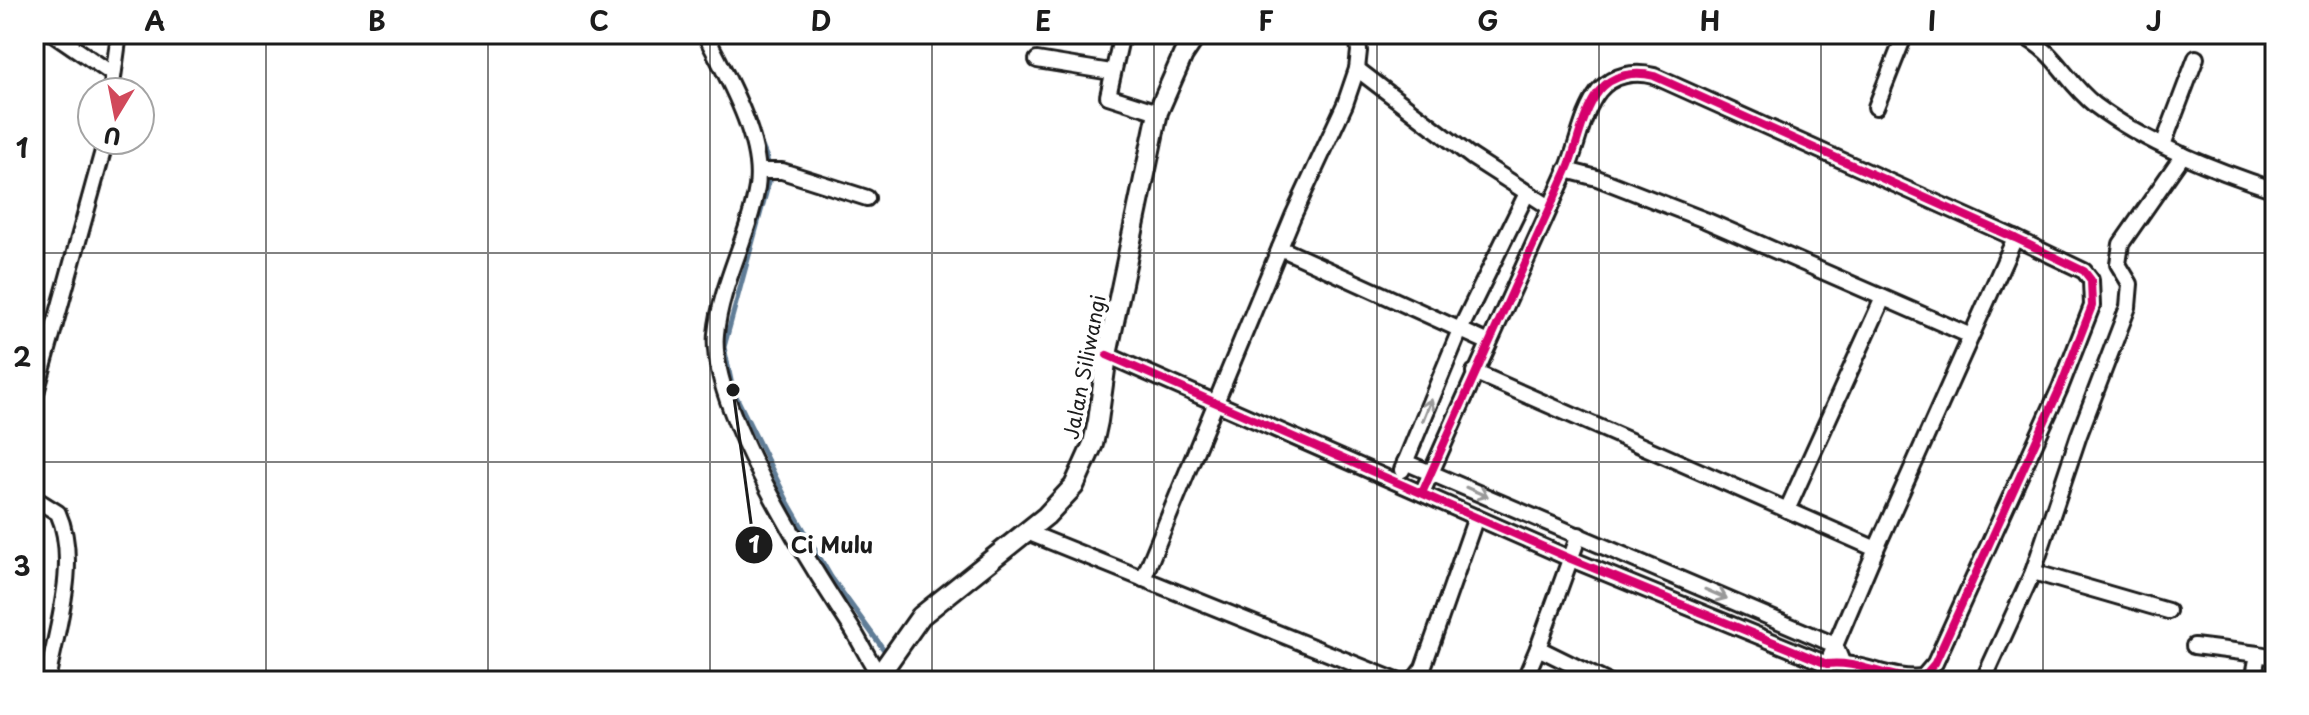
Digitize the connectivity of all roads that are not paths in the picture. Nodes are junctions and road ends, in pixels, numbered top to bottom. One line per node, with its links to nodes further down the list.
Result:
1 (54, 34): 13 (street)
2 (119, 34): 13 (street)
3 (705, 34): 20 (street)
4 (1122, 34): 12 (street)
5 (1197, 34): 15 (street, Jalan Siliwangi)
6 (1357, 34): 11 (street)
7 (1905, 34): 14 (street)
8 (2019, 34): 16 (street)
9 (2196, 58): 16 (street)
10 (1037, 60): 12 (street)
11 (1357, 69): 22 (street); 26 (street)
12 (1111, 72): 15 (street)
13 (111, 73)
14 (1876, 107)
15 (1158, 112): 31 (street, Jalan Siliwangi)
16 (2163, 145): 17 (street)
17 (2183, 155): 21 (street); 46 (street)
18 (102, 156): 33 (street)
19 (1566, 170): 24 (street); 25 (street); 27 (street)
20 (759, 171): 23 (street); 57 (street)
21 (2275, 190)
22 (1526, 195): 24 (street); 28 (street)
23 (867, 198)
24 (1548, 206): 30 (street)
25 (2015, 238): 29 (street); 58 (street)
26 (1280, 248): 28 (street); 34 (street)
27 (1883, 298): 29 (street); 40 (street)
28 (1460, 330): 30 (street); 35 (street, one-way to 28)
29 (1971, 336): 44 (street)
30 (1487, 342): 32 (street)
31 (1107, 355): 34 (street); 42 (street, Jalan Siliwangi)
32 (1474, 372): 36 (street); 40 (street)
33 (34, 400)
34 (1215, 401): 37 (street); 47 (street)
35 (1405, 462): 36 (street); 37 (street)
36 (1431, 472): 38 (street); 43 (street, one-way to 43)
37 (1397, 482): 38 (street)
38 (1422, 493): 41 (street)
39 (34, 498): 59 (street)
40 (1787, 510): 44 (street)
41 (1476, 517): 45 (street); 61 (street)
42 (1027, 532): 47 (street); 57 (street, Jalan Siliwangi)
43 (1579, 535): 45 (street); 48 (street)
44 (1876, 549): 51 (street)
45 (1571, 559): 49 (street); 53 (street)
46 (2033, 572): 50 (street); 65 (street)
47 (1143, 579): 60 (street)
48 (1689, 582): 49 (street); 51 (street, one-way to 51)
49 (1678, 603): 56 (street)
50 (2168, 611)
51 (1835, 645): 56 (street)
52 (2194, 646): 54 (street)
53 (1538, 648): 62 (street); 63 (street)
54 (2258, 654): 55 (street); 66 (street)
55 (2275, 657)
56 (1834, 663): 58 (street); 64 (street)
57 (879, 677)
58 (1928, 679)
59 (47, 681)
60 (1397, 681)
61 (1413, 681)
62 (1524, 681)
63 (1605, 681)
64 (1820, 681)
65 (1983, 681)
66 (2253, 681)

